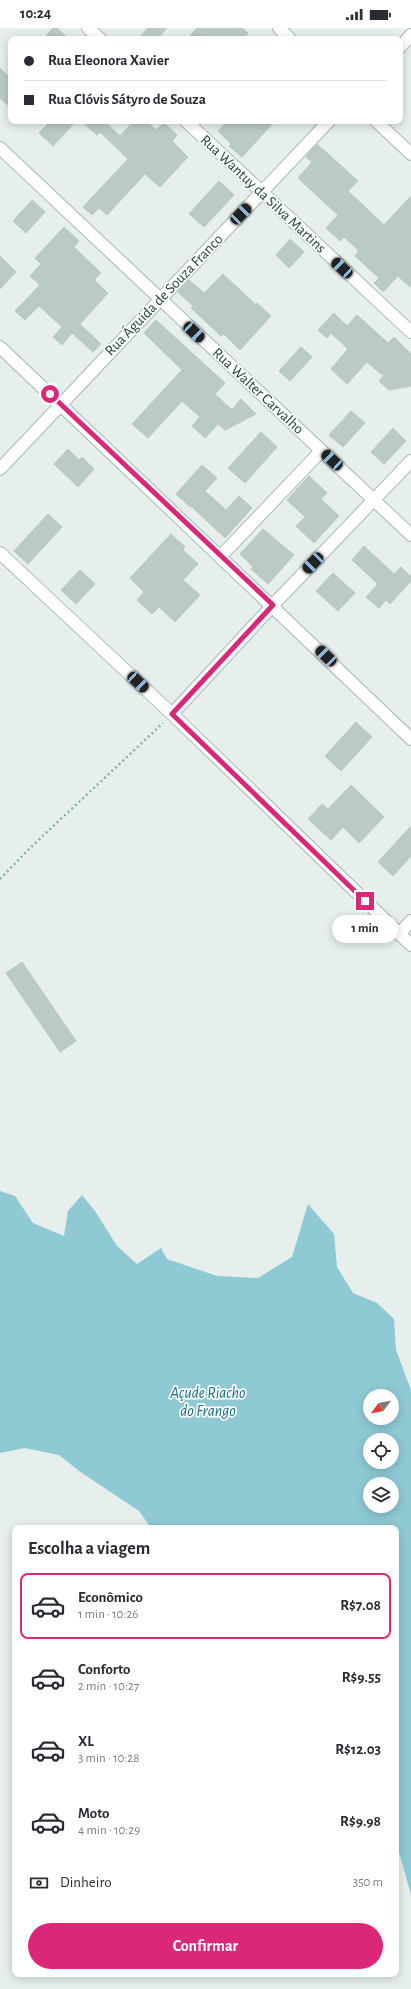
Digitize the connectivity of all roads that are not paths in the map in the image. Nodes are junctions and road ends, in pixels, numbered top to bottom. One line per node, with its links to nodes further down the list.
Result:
1 (88, 28): 3 (street)
2 (411, 35): 4 (street)
3 (97, 36)
4 (403, 44)
5 (189, 124): 10 (street, Rua Wantuy da Silva Martins)
6 (326, 124): 10 (street, Rua Águida de Souza Franco)
7 (379, 124): 9 (street)
8 (0, 148): 11 (street, Rua Walter Carvalho)
9 (411, 154)
10 (261, 193): 11 (street, Rua Águida de Souza Franco); 12 (street, Rua Wantuy da Silva Martins)
11 (159, 299): 14 (street, Rua Águida de Souza Franco); 15 (street, Rua Walter Carvalho)
12 (411, 332)
13 (0, 347): 14 (street)
14 (60, 404): 17 (street, Rua Águida de Souza Franco); 21 (street)
15 (321, 451): 18 (street, Rua Walter Carvalho); 21 (street)
16 (411, 461): 18 (street)
17 (0, 469)
18 (374, 500): 19 (street, Rua Walter Carvalho); 22 (street)
19 (411, 535)
20 (0, 553): 23 (street)
21 (221, 556): 22 (street)
22 (273, 605): 23 (street); 24 (street)
23 (172, 714): 26 (street)
24 (411, 739)
25 (411, 921): 26 (street)
26 (400, 934): 27 (street)
27 (411, 945)

